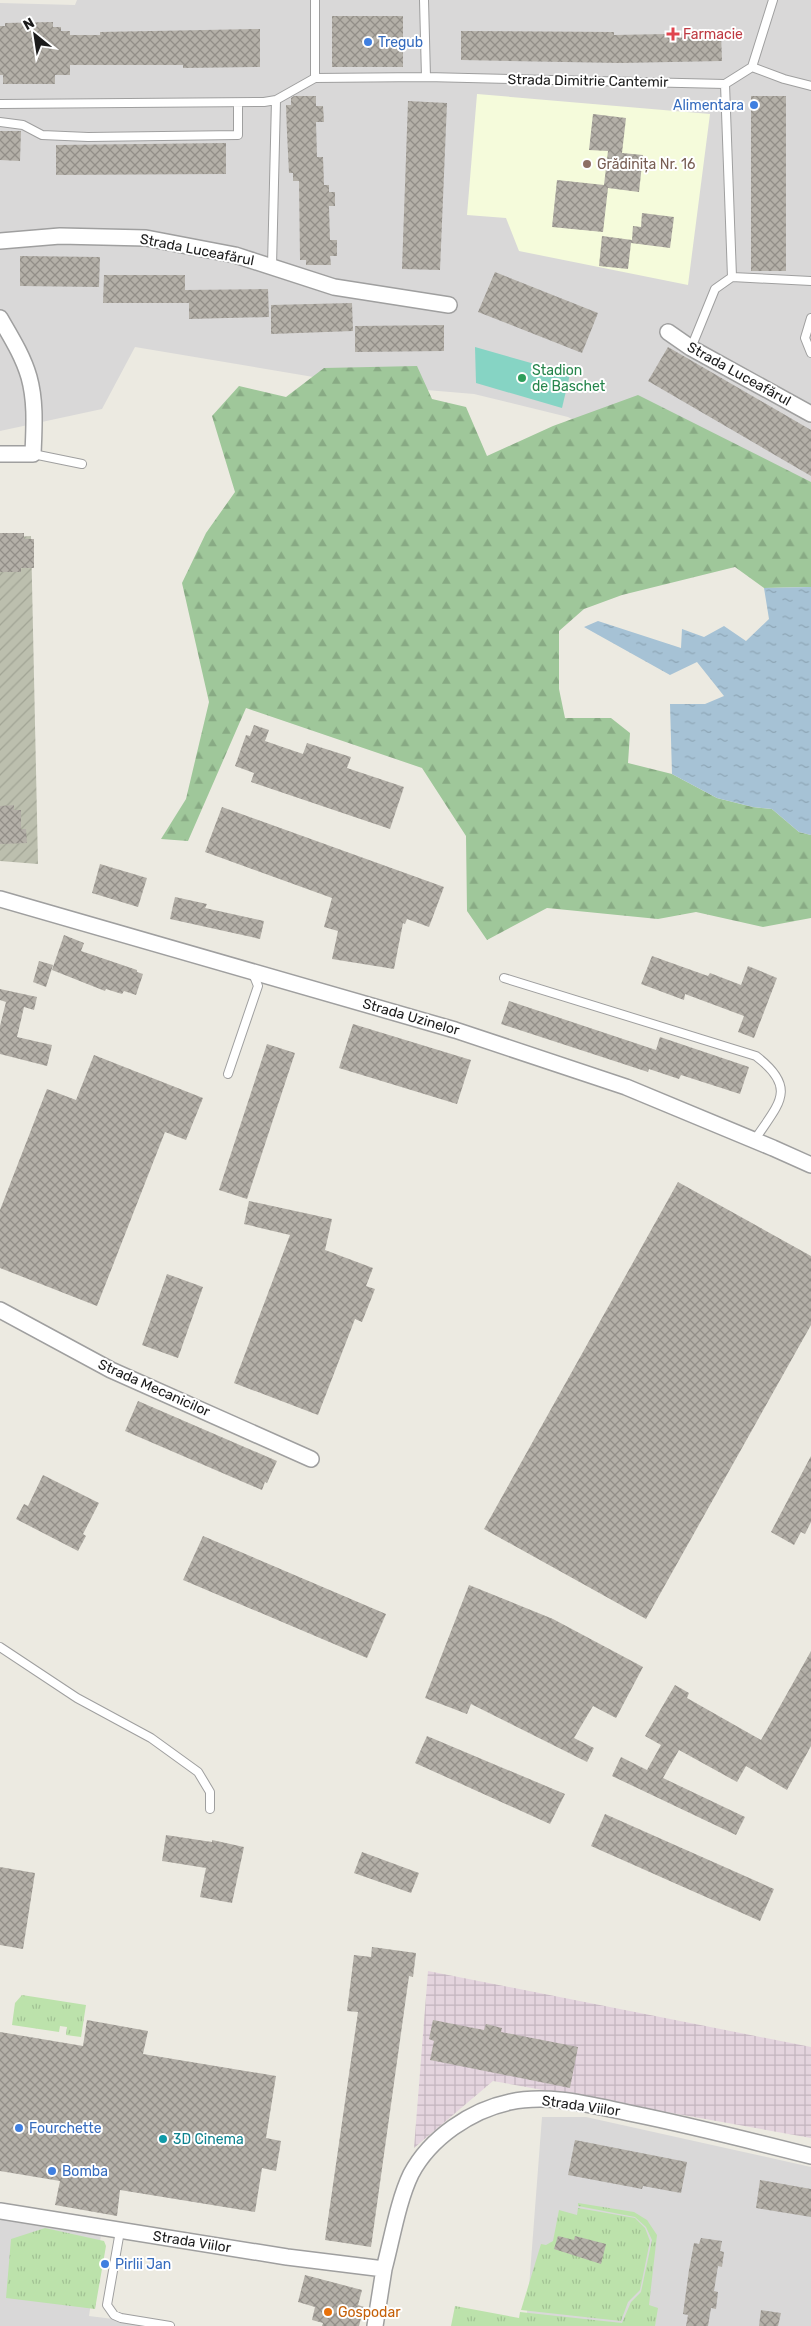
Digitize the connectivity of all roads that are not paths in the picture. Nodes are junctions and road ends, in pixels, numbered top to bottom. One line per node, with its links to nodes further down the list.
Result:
1 (315, 0): 6 (lane)
2 (424, 0): 5 (lane)
3 (772, 0): 4 (lane)
4 (752, 66): 7 (lane); 8 (lane)
5 (426, 77): 6 (lane, Strada Dimitrie Cantemir); 7 (lane, Strada Dimitrie Cantemir)
6 (315, 78): 9 (lane)
7 (726, 84): 15 (lane)
8 (811, 86)
9 (276, 100): 10 (lane); 14 (lane)
10 (238, 103): 11 (lane); 12 (lane)
11 (0, 104)
12 (0, 122)
13 (0, 241): 14 (street, Strada Luceafărul)
14 (272, 266): 17 (street, Strada Luceafărul)
15 (732, 278): 16 (lane); 21 (lane)
16 (811, 281)
17 (450, 305)
18 (0, 318): 25 (street)
19 (811, 318): 22 (lane)
20 (668, 332): 21 (street, Strada Luceafărul)
21 (691, 348): 23 (street, Strada Luceafărul)
22 (811, 353)
23 (811, 414)
24 (0, 454): 25 (street)
25 (33, 454): 26 (lane)
26 (82, 464)
27 (0, 900): 28 (street, Strada Uzinelor)
28 (252, 971): 30 (lane); 31 (street, Strada Uzinelor)
29 (504, 978): 31 (lane)
30 (228, 1074)
31 (754, 1141): 32 (street, Strada Uzinelor)
32 (811, 1165)
33 (0, 1310): 34 (street, Strada Mecanicilor)
34 (311, 1459)
35 (0, 1647): 36 (lane)
36 (210, 1809)
37 (811, 2156): 40 (street, Strada Viilor)
38 (0, 2211): 39 (street, Strada Viilor)
39 (120, 2231): 40 (street, Strada Viilor); 41 (lane)
40 (384, 2269): 42 (street, Strada Viilor)
41 (170, 2326)
42 (375, 2326)

